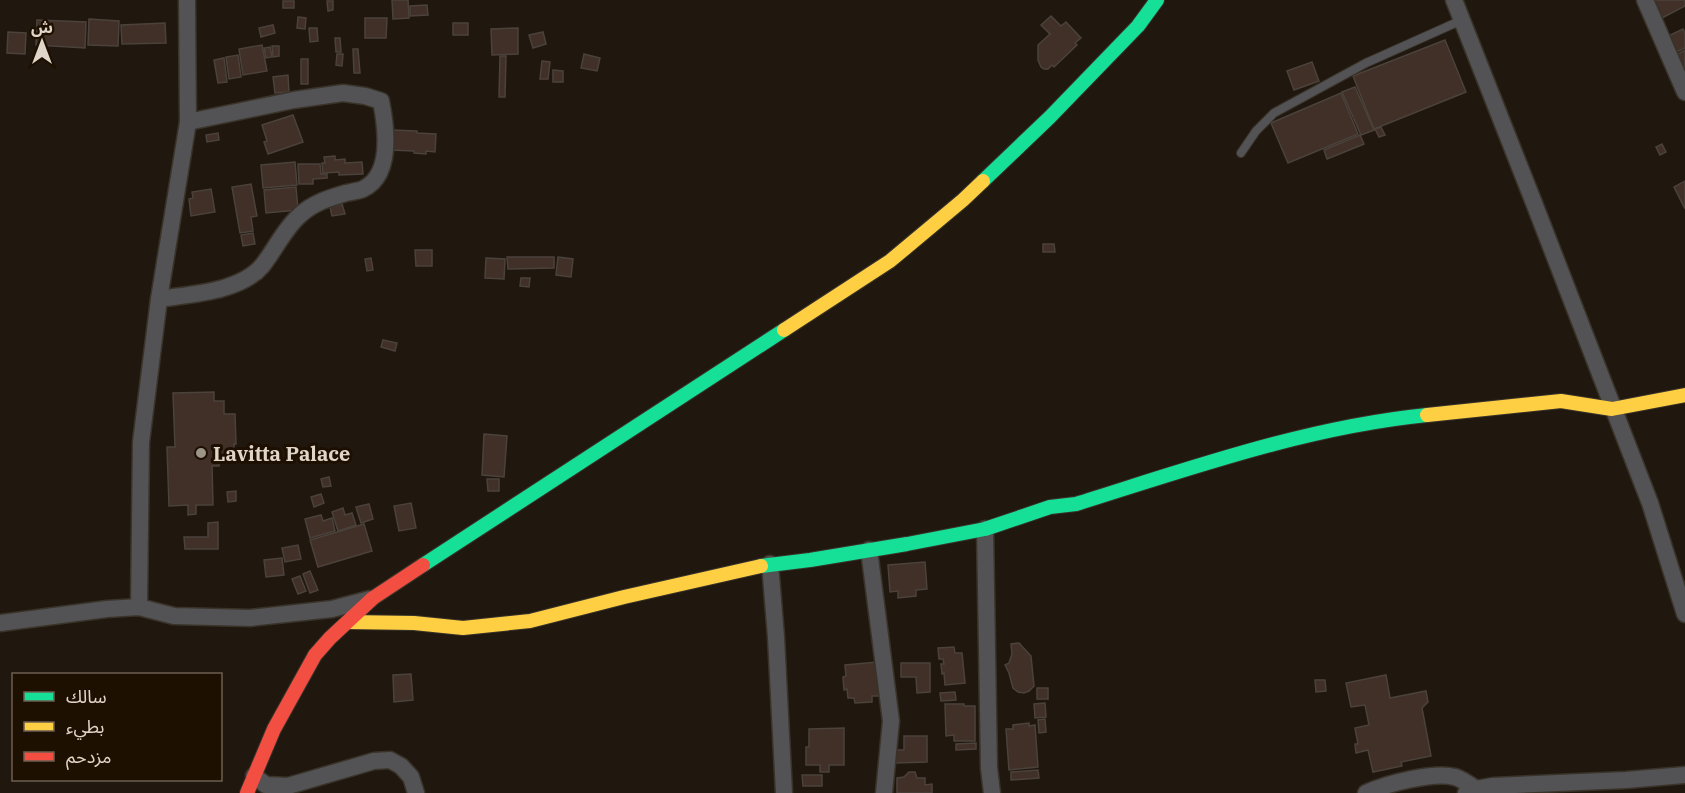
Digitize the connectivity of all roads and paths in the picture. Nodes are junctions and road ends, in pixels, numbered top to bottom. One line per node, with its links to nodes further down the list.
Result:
1 (187, 0): 7 (street)
2 (1157, 0): 15 (street)
3 (1454, 0): 5 (street)
4 (1645, 0): 6 (street)
5 (1462, 20): 8 (lane); 11 (street)
6 (1685, 92)
7 (188, 122): 9 (street); 9 (street)
8 (1241, 153)
9 (159, 299): 16 (street)
10 (1685, 395): 11 (street)
11 (1612, 409): 12 (street); 17 (street)
12 (985, 529): 13 (street); 27 (street)
13 (869, 550): 14 (street); 26 (street)
14 (770, 564): 18 (street); 25 (street)
15 (374, 598): 16 (street); 18 (street)
16 (139, 607): 19 (street)
17 (1685, 614)
18 (348, 622): 21 (street)
19 (0, 623)
20 (1685, 775): 22 (street)
21 (254, 776): 23 (street); 24 (street)
22 (1471, 791): 28 (street)
23 (247, 793)
24 (416, 793)
25 (784, 793)
26 (884, 793)
27 (992, 793)
28 (1366, 793)

